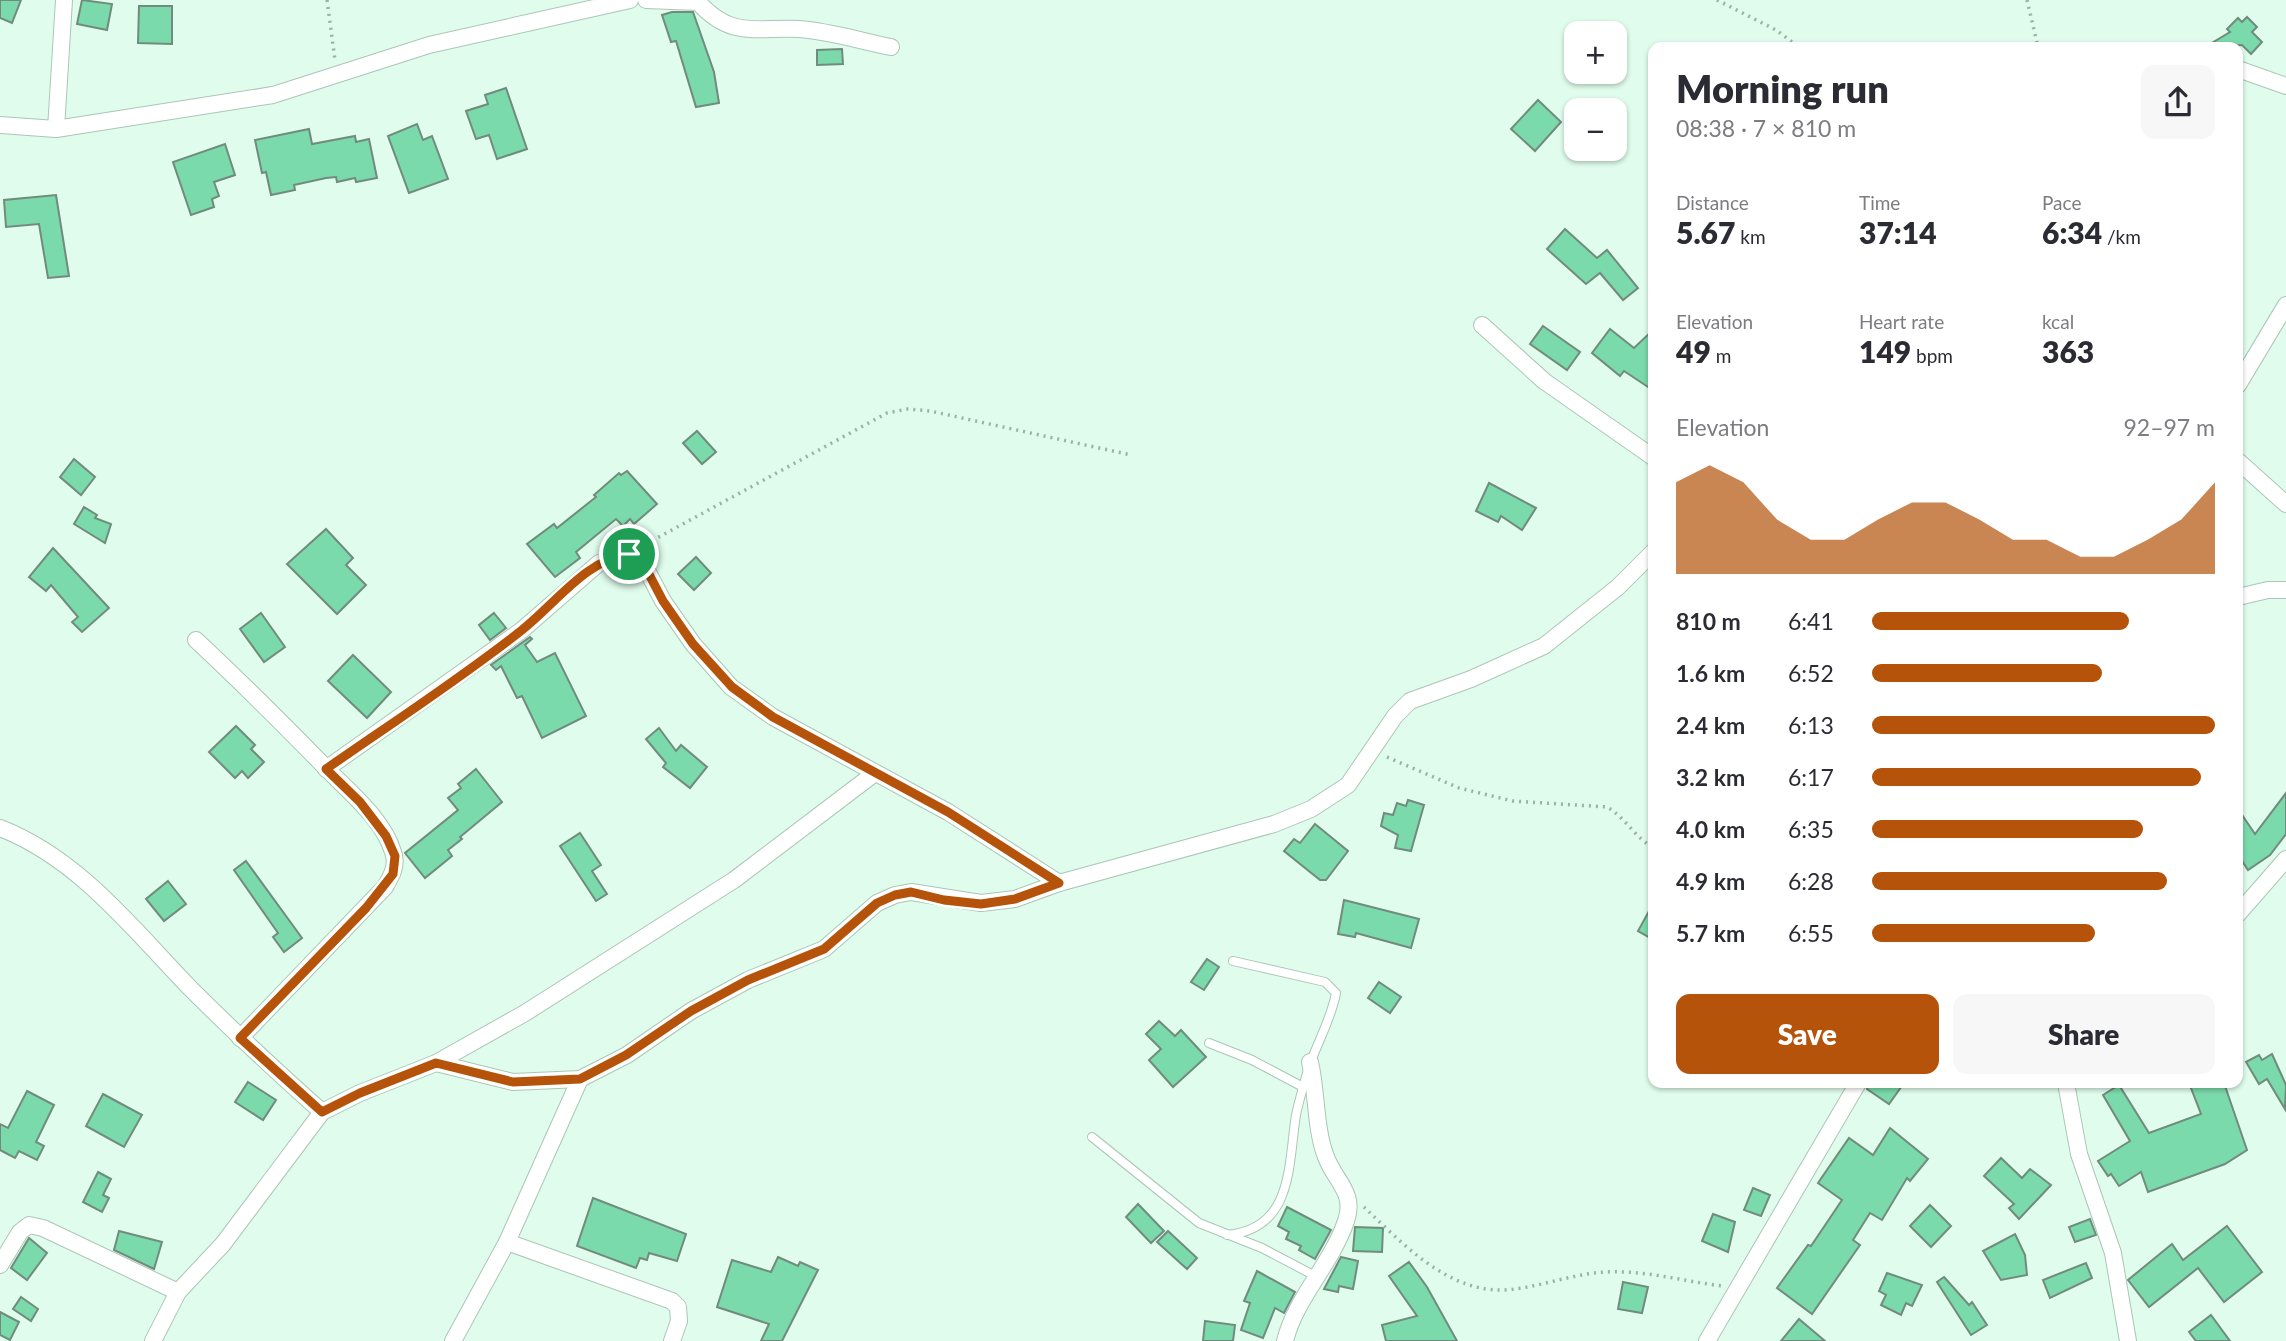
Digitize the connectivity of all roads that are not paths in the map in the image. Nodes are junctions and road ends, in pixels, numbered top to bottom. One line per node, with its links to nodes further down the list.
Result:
1 (64, 0): 8 (street)
2 (630, 0): 8 (street)
3 (646, 0): 4 (street)
4 (891, 47)
5 (2243, 71): 6 (street)
6 (2286, 86)
7 (0, 125): 8 (street)
8 (56, 129)
9 (2286, 305): 11 (street)
10 (1482, 326): 12 (street)
11 (2243, 362)
12 (1648, 454)
13 (2243, 465): 14 (street)
14 (2285, 501)
15 (1648, 557): 23 (street)
16 (2286, 590): 17 (street)
17 (2243, 596)
18 (197, 640): 19 (street)
19 (326, 769): 20 (street); 26 (street)
20 (875, 773): 23 (street); 29 (street)
21 (0, 828): 26 (street)
22 (2286, 859): 24 (street)
23 (1059, 883): 30 (street)
24 (2243, 908)
25 (1233, 961): 28 (lane)
26 (240, 1038): 34 (street)
27 (1209, 1044): 31 (lane)
28 (1310, 1062): 31 (lane); 39 (street)
29 (436, 1063): 30 (street); 34 (street)
30 (580, 1079): 37 (street)
31 (1303, 1087): 36 (lane)
32 (1855, 1088): 45 (street)
33 (2067, 1088): 46 (street)
34 (322, 1112): 40 (street)
35 (1091, 1137): 36 (lane)
36 (1227, 1235): 39 (lane)
37 (507, 1242): 42 (street); 43 (street)
38 (0, 1265): 40 (street)
39 (1319, 1278): 44 (street)
40 (178, 1293): 41 (street)
41 (153, 1341)
42 (453, 1341)
43 (672, 1341)
44 (1285, 1341)
45 (1707, 1341)
46 (2128, 1341)

